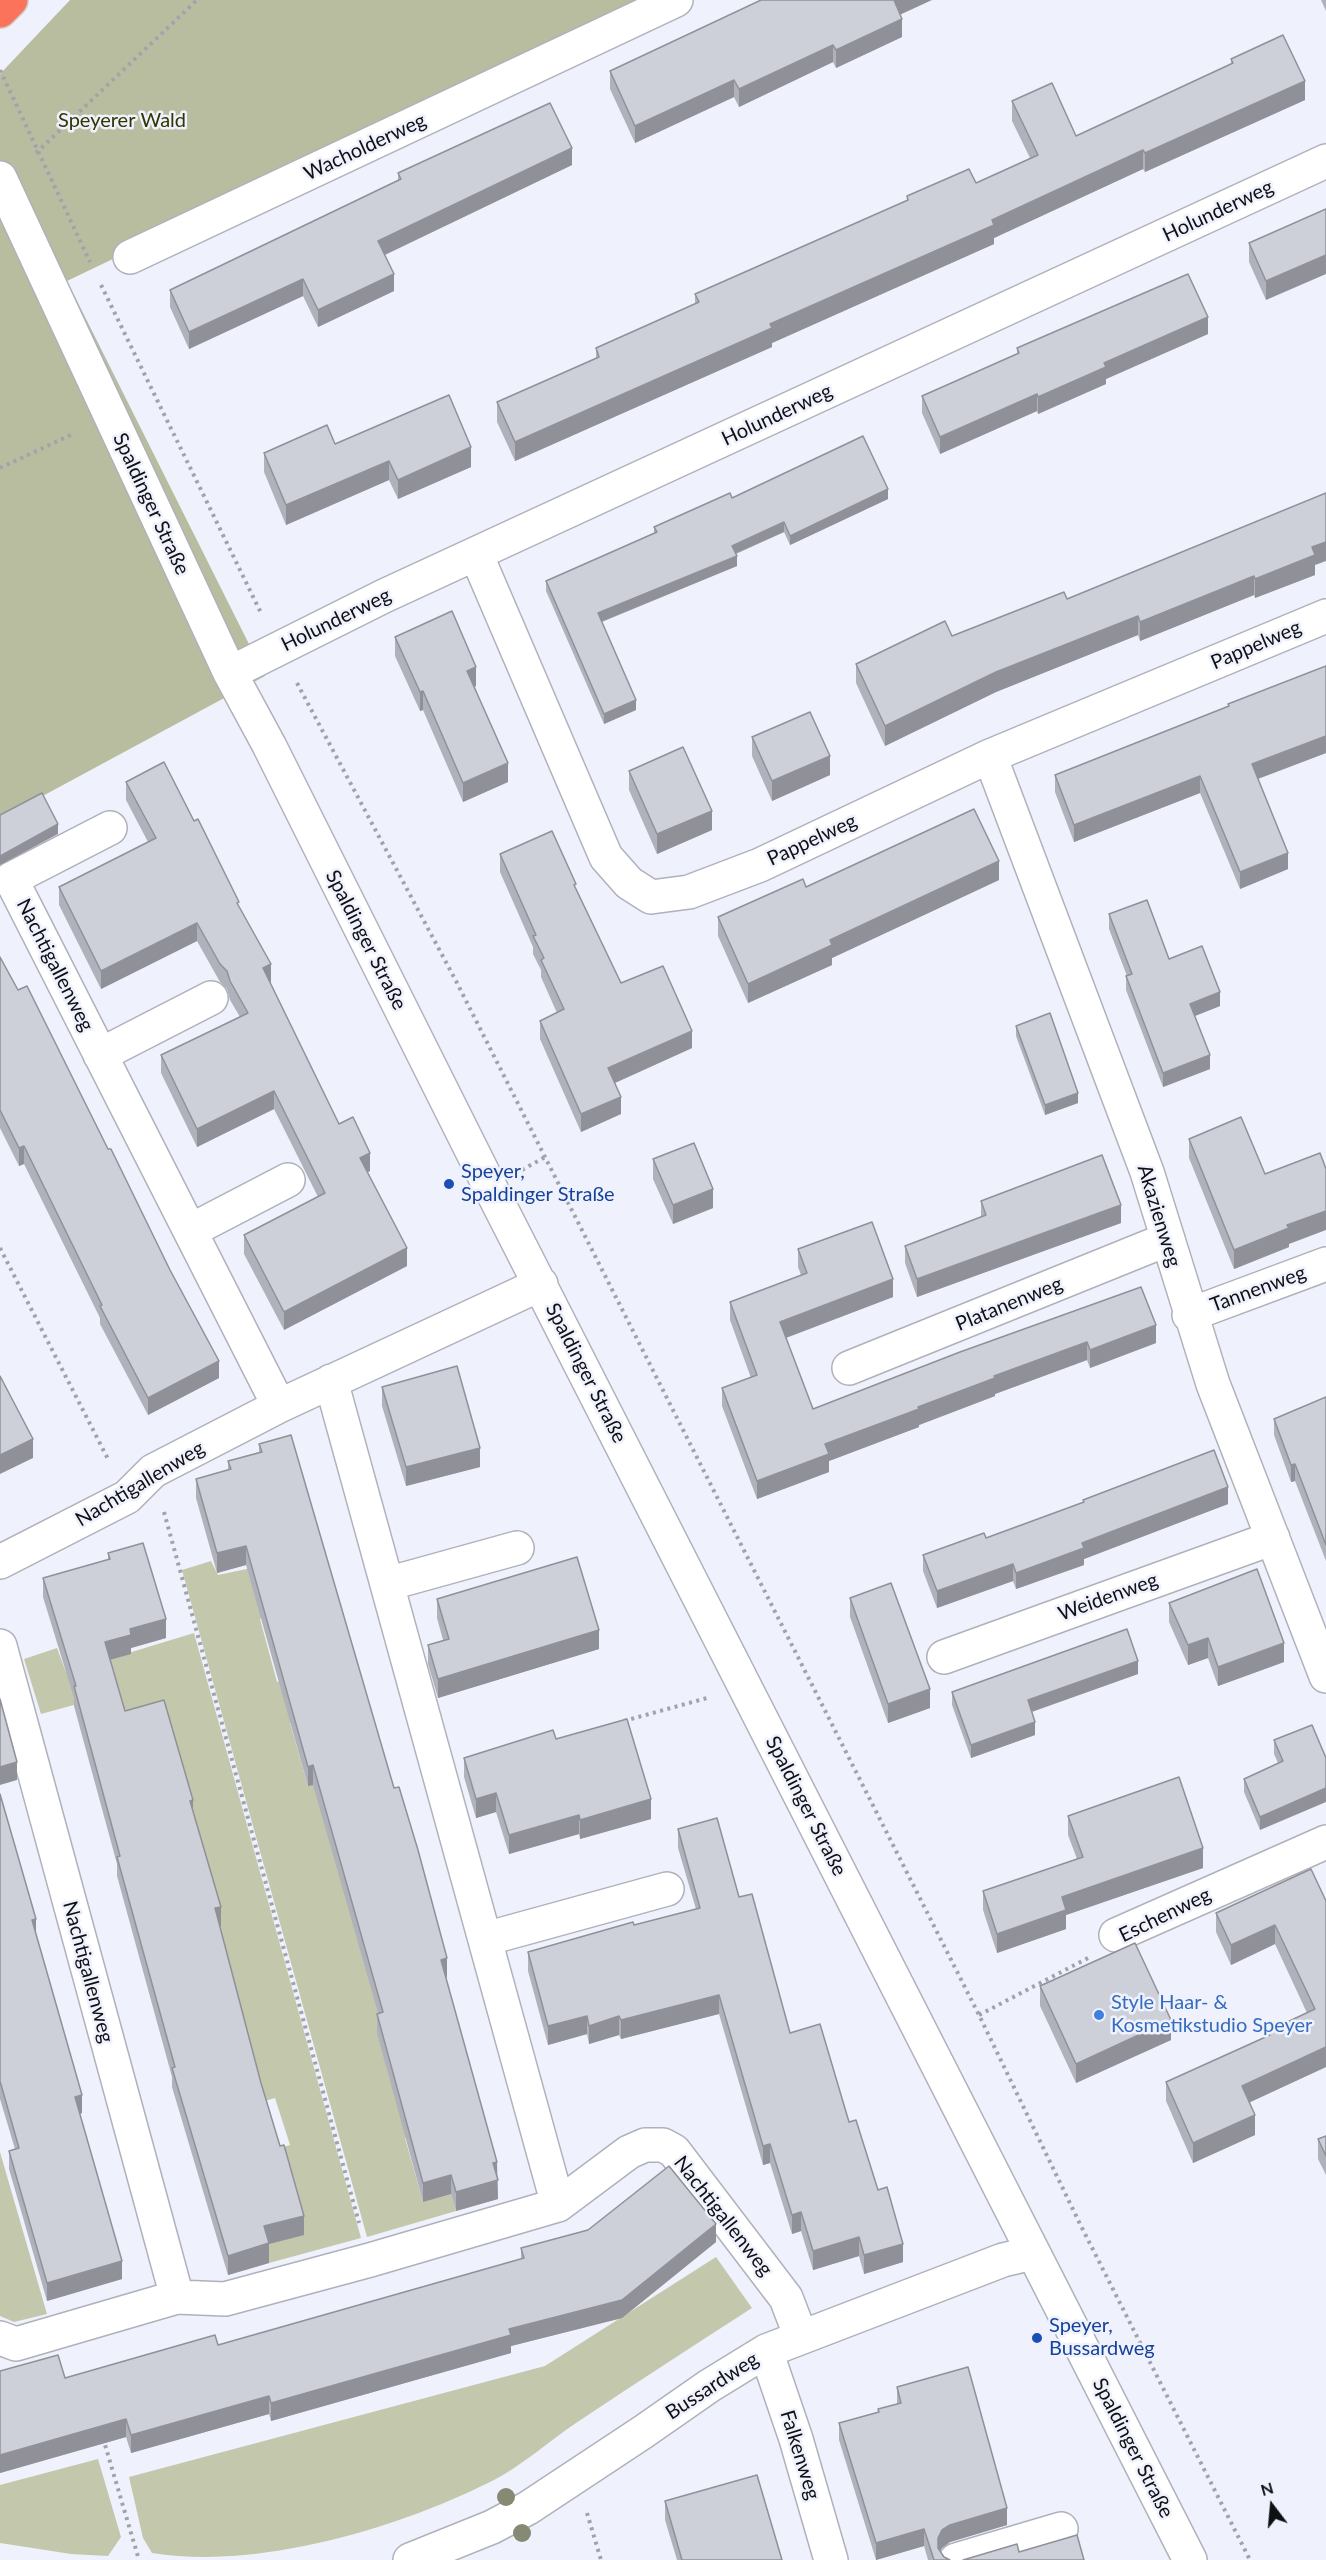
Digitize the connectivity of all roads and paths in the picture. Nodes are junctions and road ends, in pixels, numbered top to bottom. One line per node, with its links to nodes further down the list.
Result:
1 (11, 0): 4 (highway)
2 (197, 0): 6 (path)
3 (676, 0): 9 (street, Wacholderweg)
4 (0, 12)
5 (0, 70): 6 (path)
6 (37, 152): 8 (path); 10 (path)
7 (1326, 161): 13 (street, Holunderweg)
8 (3, 184): 11 (street, Spaldinger Straße)
9 (130, 257): 10 (path)
10 (97, 275): 15 (path)
11 (110, 416): 12 (path); 16 (street, Spaldinger Straße)
12 (0, 468)
13 (476, 554): 15 (street, Holunderweg); 17 (street, Pappelweg)
14 (1326, 616): 17 (street, Pappelweg)
15 (279, 648): 16 (street, Holunderweg); 46 (path)
16 (230, 673): 26 (street, Spaldinger Straße)
17 (990, 756): 23 (street, Akazienweg)
18 (110, 828): 20 (street, Nachtigallenweg)
19 (211, 998): 20 (street, Nachtigallenweg)
20 (100, 1055): 22 (street, Nachtigallenweg)
21 (288, 1180): 22 (street)
22 (190, 1231): 30 (street, Nachtigallenweg)
23 (1168, 1239): 27 (street, Akazienweg); 28 (street, Platanenweg)
24 (0, 1248): 32 (path)
25 (1326, 1264): 27 (street, Tannenweg)
26 (541, 1284): 29 (street, Nachtigallenweg); 48 (street, Spaldinger Straße)
27 (1189, 1315): 33 (street, Akazienweg)
28 (849, 1368)
29 (331, 1381): 30 (street, Nachtigallenweg); 36 (street)
30 (279, 1406): 31 (street, Nachtigallenweg)
31 (153, 1471): 32 (street, Nachtigallenweg); 49 (path)
32 (127, 1497): 35 (street, Nachtigallenweg)
33 (1273, 1538): 38 (street, Weidenweg); 39 (street, Akazienweg)
34 (517, 1548): 36 (street)
35 (0, 1562)
36 (387, 1584): 45 (street)
37 (0, 1646): 50 (street, Nachtigallenweg)
38 (944, 1657)
39 (1324, 1661)
40 (712, 1697): 41 (path)
41 (621, 1722)
42 (1326, 1842): 44 (street, Eschenweg)
43 (667, 1889): 45 (street)
44 (1116, 1935): 46 (path, Eschenweg)
45 (485, 1939): 47 (street)
46 (979, 2015): 63 (path)
47 (558, 2205): 49 (street, Nachtigallenweg); 51 (street, Nachtigallenweg)
48 (1033, 2253): 51 (street, Bussardweg); 62 (street, Spaldinger Straße)
49 (370, 2260): 50 (street, Nachtigallenweg)
50 (177, 2297): 52 (street, Nachtigallenweg)
51 (801, 2337): 53 (street, Bussardweg)
52 (0, 2338)
53 (766, 2351): 55 (street, Bussardweg); 60 (street, Falkenweg)
54 (100, 2428): 57 (path)
55 (576, 2478): 58 (street, Bussardweg); 59 (path)
56 (1061, 2529): 61 (street)
57 (139, 2560)
58 (410, 2560)
59 (601, 2560)
60 (831, 2560)
61 (957, 2560)
62 (1190, 2560)
63 (1250, 2560)

